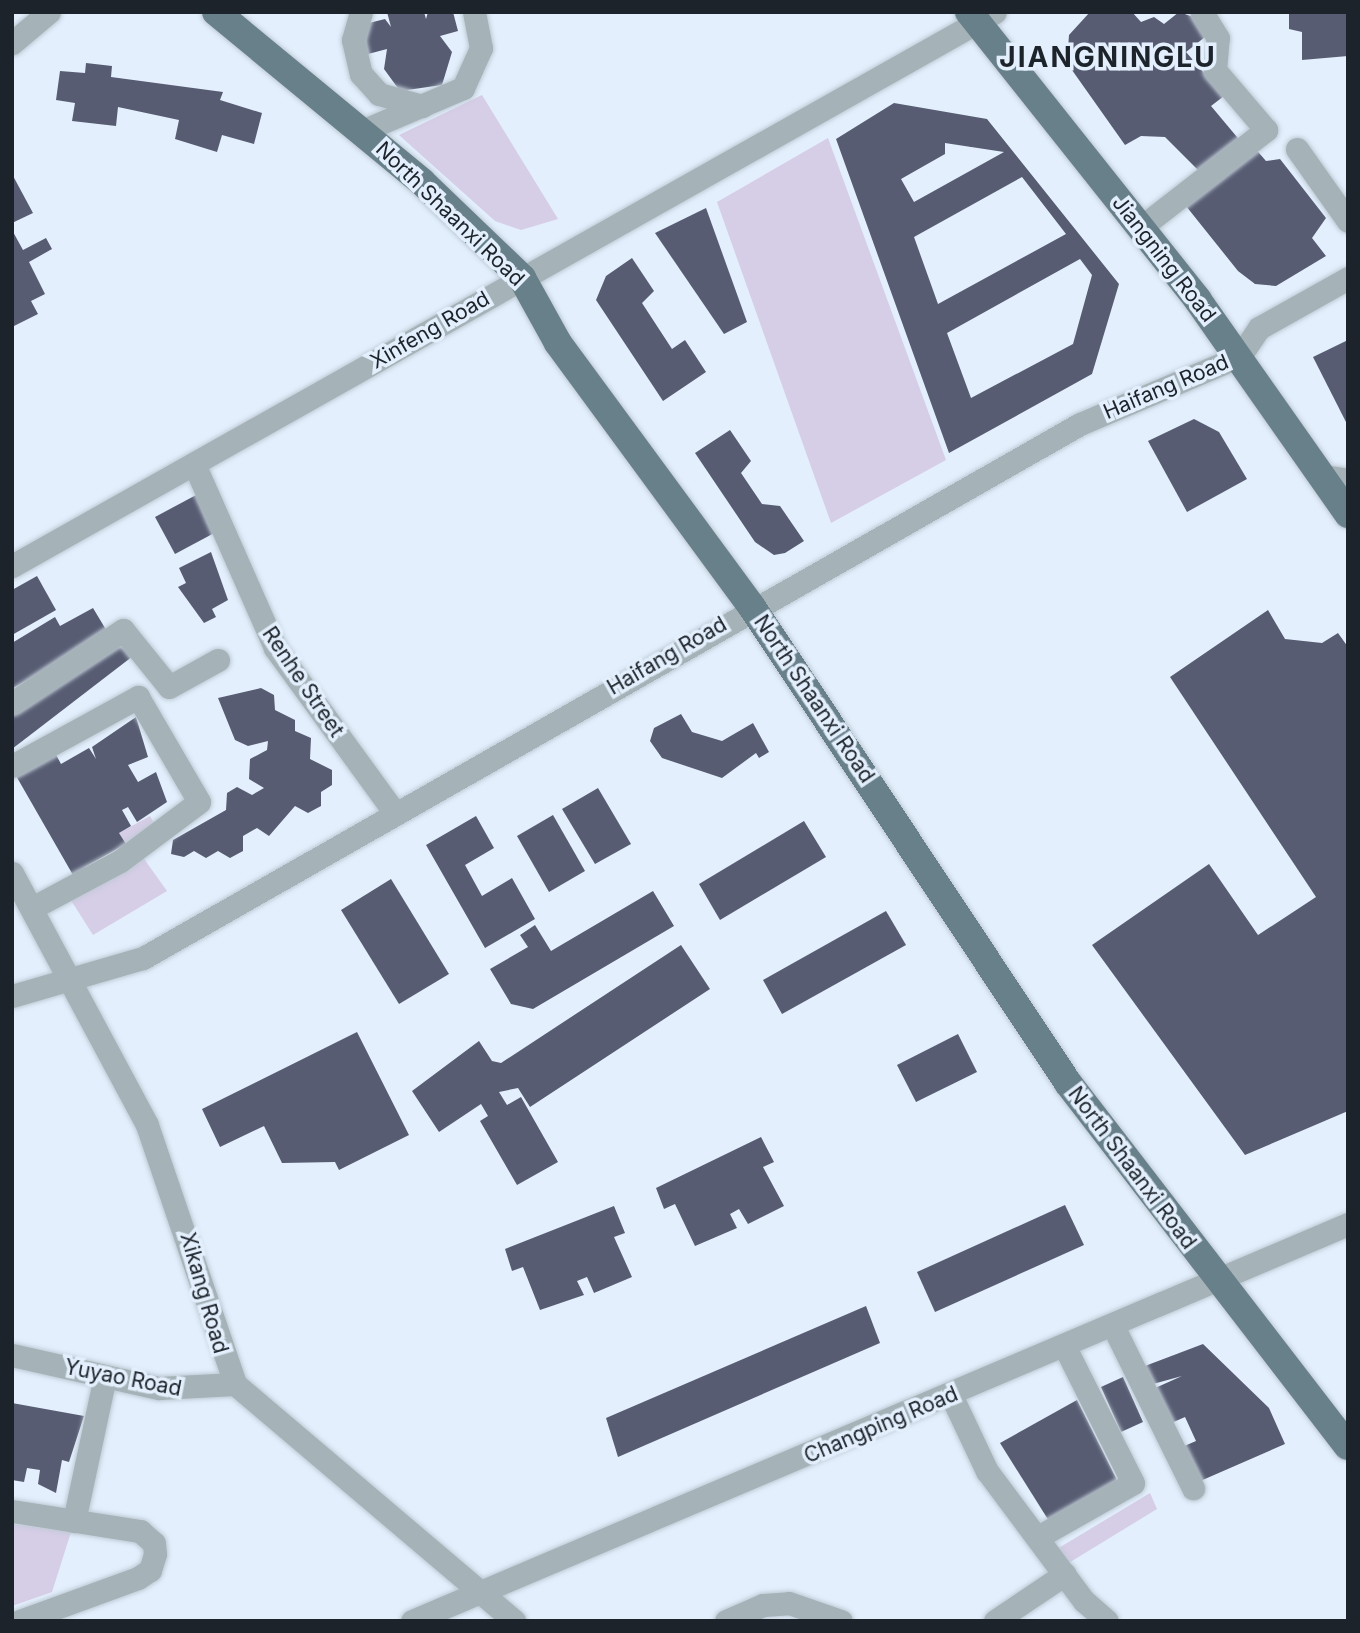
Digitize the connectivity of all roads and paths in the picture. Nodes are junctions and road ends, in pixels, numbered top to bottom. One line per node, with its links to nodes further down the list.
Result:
1 (49, 12): 7 (street)
2 (216, 12): 9 (main road, North Shaanxi Road)
3 (361, 12): 8 (street)
4 (474, 12): 8 (street)
5 (1202, 12): 12 (street)
6 (981, 16): 12 (main road, Jiangning Road); 13 (street, Xinfeng Road)
7 (12, 43)
8 (400, 110): 9 (street)
9 (362, 131): 13 (main road, North Shaanxi Road)
10 (1297, 149): 11 (street)
11 (1348, 222)
12 (1140, 228): 15 (main road, Jiangning Road)
13 (522, 278): 16 (street, Xinfeng Road); 20 (main road, North Shaanxi Road)
14 (1348, 278): 15 (street, Haifang Road)
15 (1240, 356): 17 (main road, Jiangning Road); 20 (street, Haifang Road)
16 (194, 464): 19 (street, Xinfeng Road); 24 (street, Renhe Street)
17 (1335, 478): 18 (main road, Jiangning Road)
18 (1348, 514)
19 (12, 566)
20 (752, 607): 24 (street, Haifang Road); 30 (main road, North Shaanxi Road)
21 (218, 660): 22 (street)
22 (12, 703)
23 (12, 766): 26 (street)
24 (396, 813): 27 (street, Haifang Road)
25 (12, 873): 26 (street, Xikang Road)
26 (32, 908): 27 (street, Xikang Road)
27 (71, 977): 28 (street, Haifang Road); 35 (street, Xikang Road)
28 (12, 996)
29 (1348, 1224): 30 (street, Changping Road)
30 (1217, 1282): 31 (street, Changping Road); 37 (main road, North Shaanxi Road)
31 (1113, 1326): 32 (street, Changping Road); 38 (street)
32 (1065, 1347): 36 (street, Changping Road); 41 (street)
33 (12, 1355): 34 (street, Yuyao Road)
34 (105, 1377): 35 (street, Yuyao Road); 40 (street)
35 (234, 1384): 43 (street)
36 (951, 1395): 41 (street); 43 (street, Changping Road)
37 (1348, 1446)
38 (1192, 1488)
39 (12, 1511): 40 (street)
40 (74, 1521): 44 (street)
41 (1038, 1538): 42 (street)
42 (1065, 1574): 49 (street); 50 (street)
43 (481, 1594): 45 (street, Changping Road); 46 (street)
44 (20, 1621)
45 (412, 1621)
46 (514, 1621)
47 (726, 1621): 48 (street)
48 (841, 1621)
49 (995, 1621)
50 (1107, 1621)

